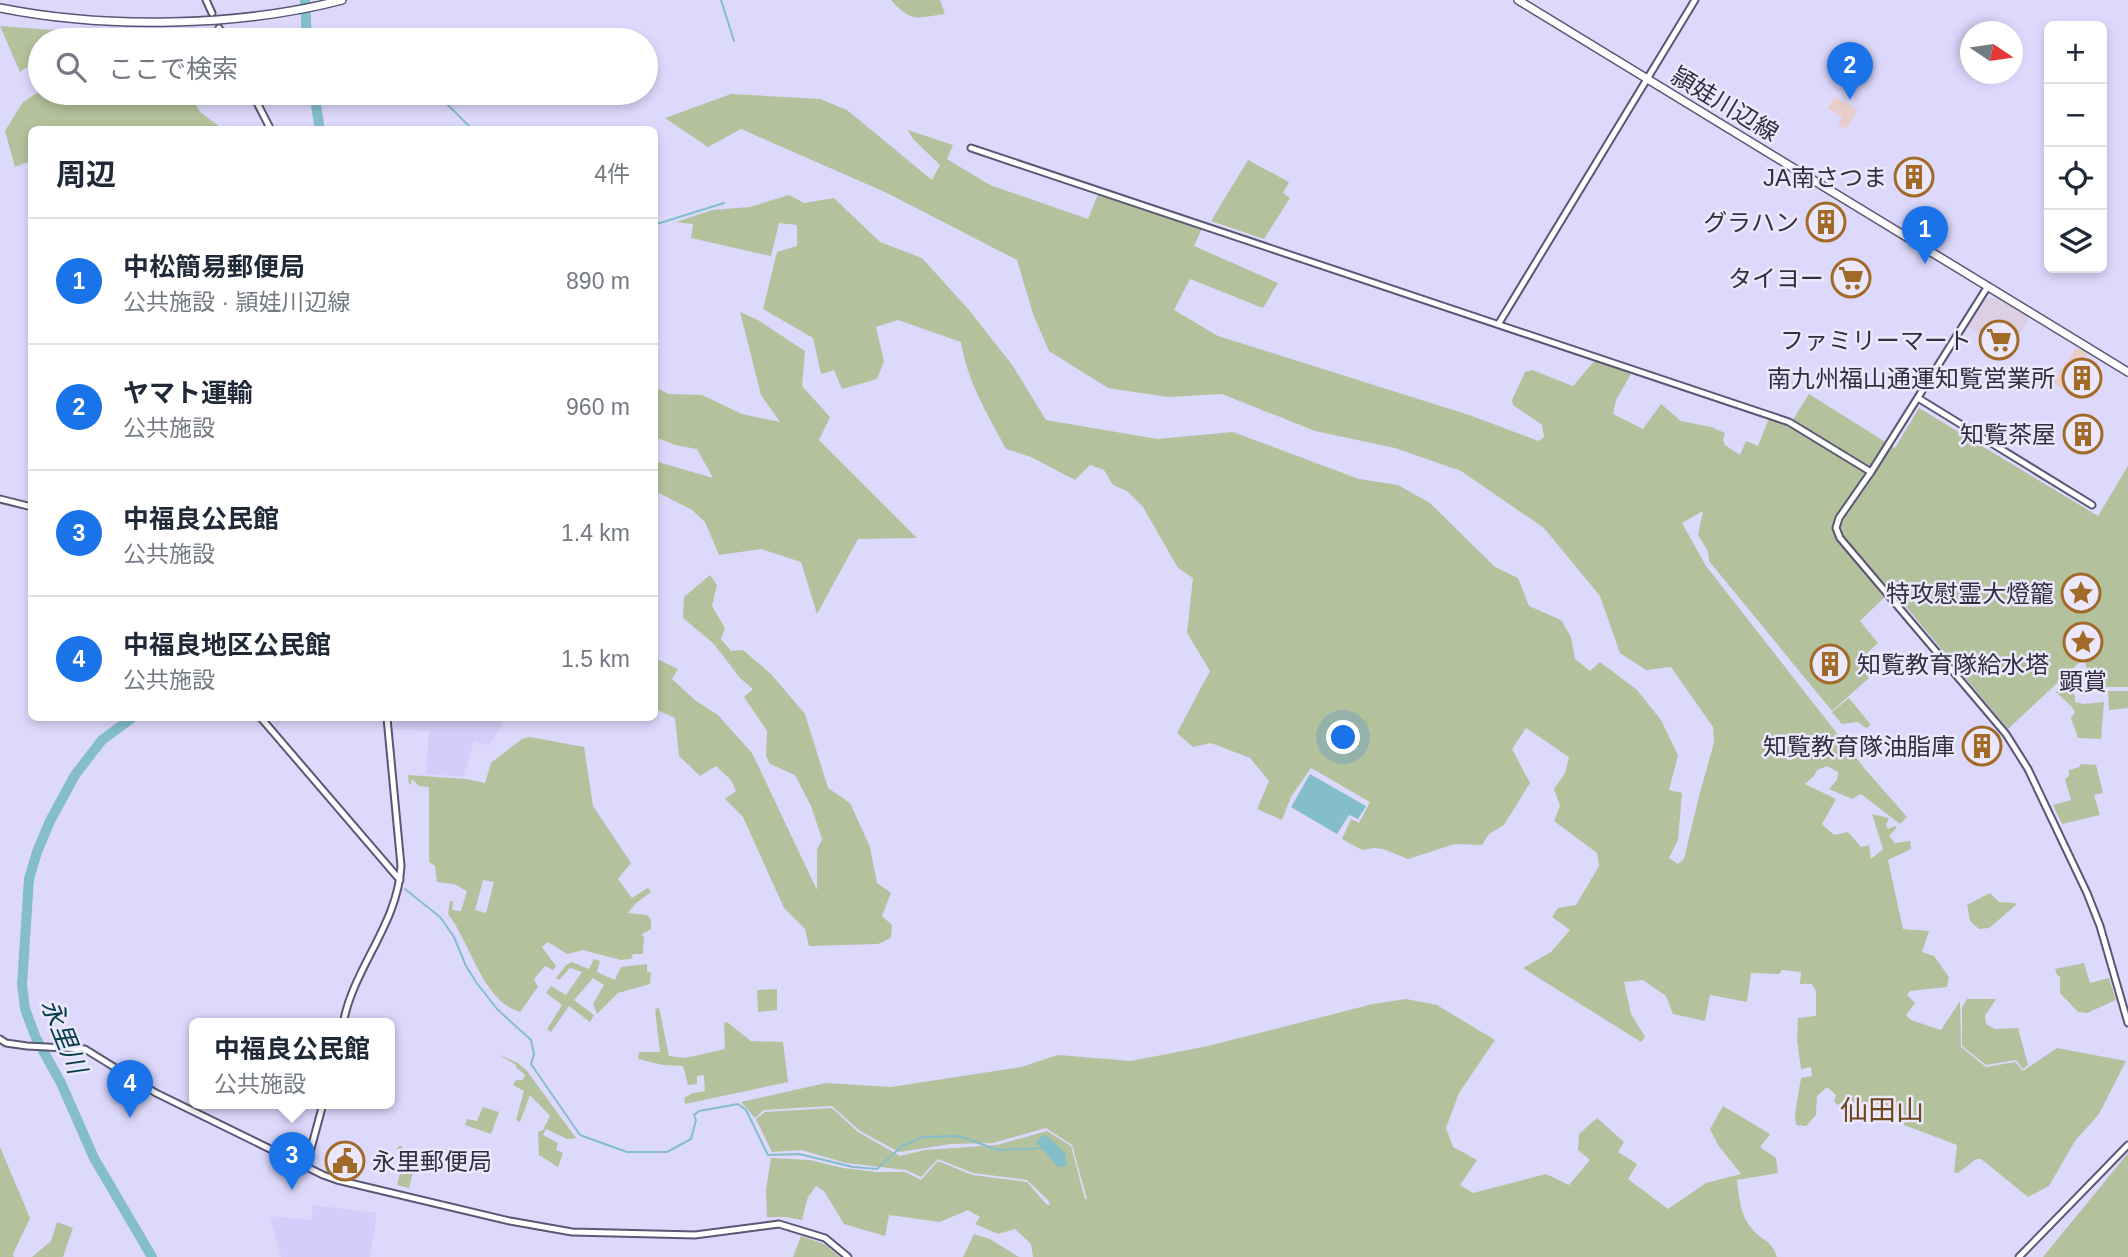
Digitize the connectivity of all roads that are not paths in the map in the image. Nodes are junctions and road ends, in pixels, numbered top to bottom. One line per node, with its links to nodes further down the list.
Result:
1 (206, 0): 6 (street)
2 (1518, 0): 7 (main road, 頴娃川辺線)
3 (1695, 0): 7 (street)
4 (338, 1): 5 (main road)
5 (0, 8)
6 (212, 12)
7 (1647, 79): 11 (main road, 頴娃川辺線); 12 (street)
8 (258, 105): 9 (street)
9 (269, 126)
10 (971, 148): 12 (street)
11 (1988, 286): 13 (main road, 頴娃川辺線); 14 (street)
12 (1499, 323): 15 (street)
13 (2128, 372)
14 (1918, 398): 15 (street); 17 (street)
15 (1871, 472): 23 (street)
16 (0, 499): 18 (street)
17 (2092, 505)
18 (28, 506)
19 (264, 721): 21 (street)
20 (387, 721): 21 (street)
21 (400, 880): 22 (street)
22 (344, 1018)
23 (2128, 1023)
24 (0, 1039): 27 (street)
25 (322, 1109): 27 (street)
26 (2128, 1145): 29 (street)
27 (306, 1167): 28 (street)
28 (848, 1257)
29 (2020, 1257)

